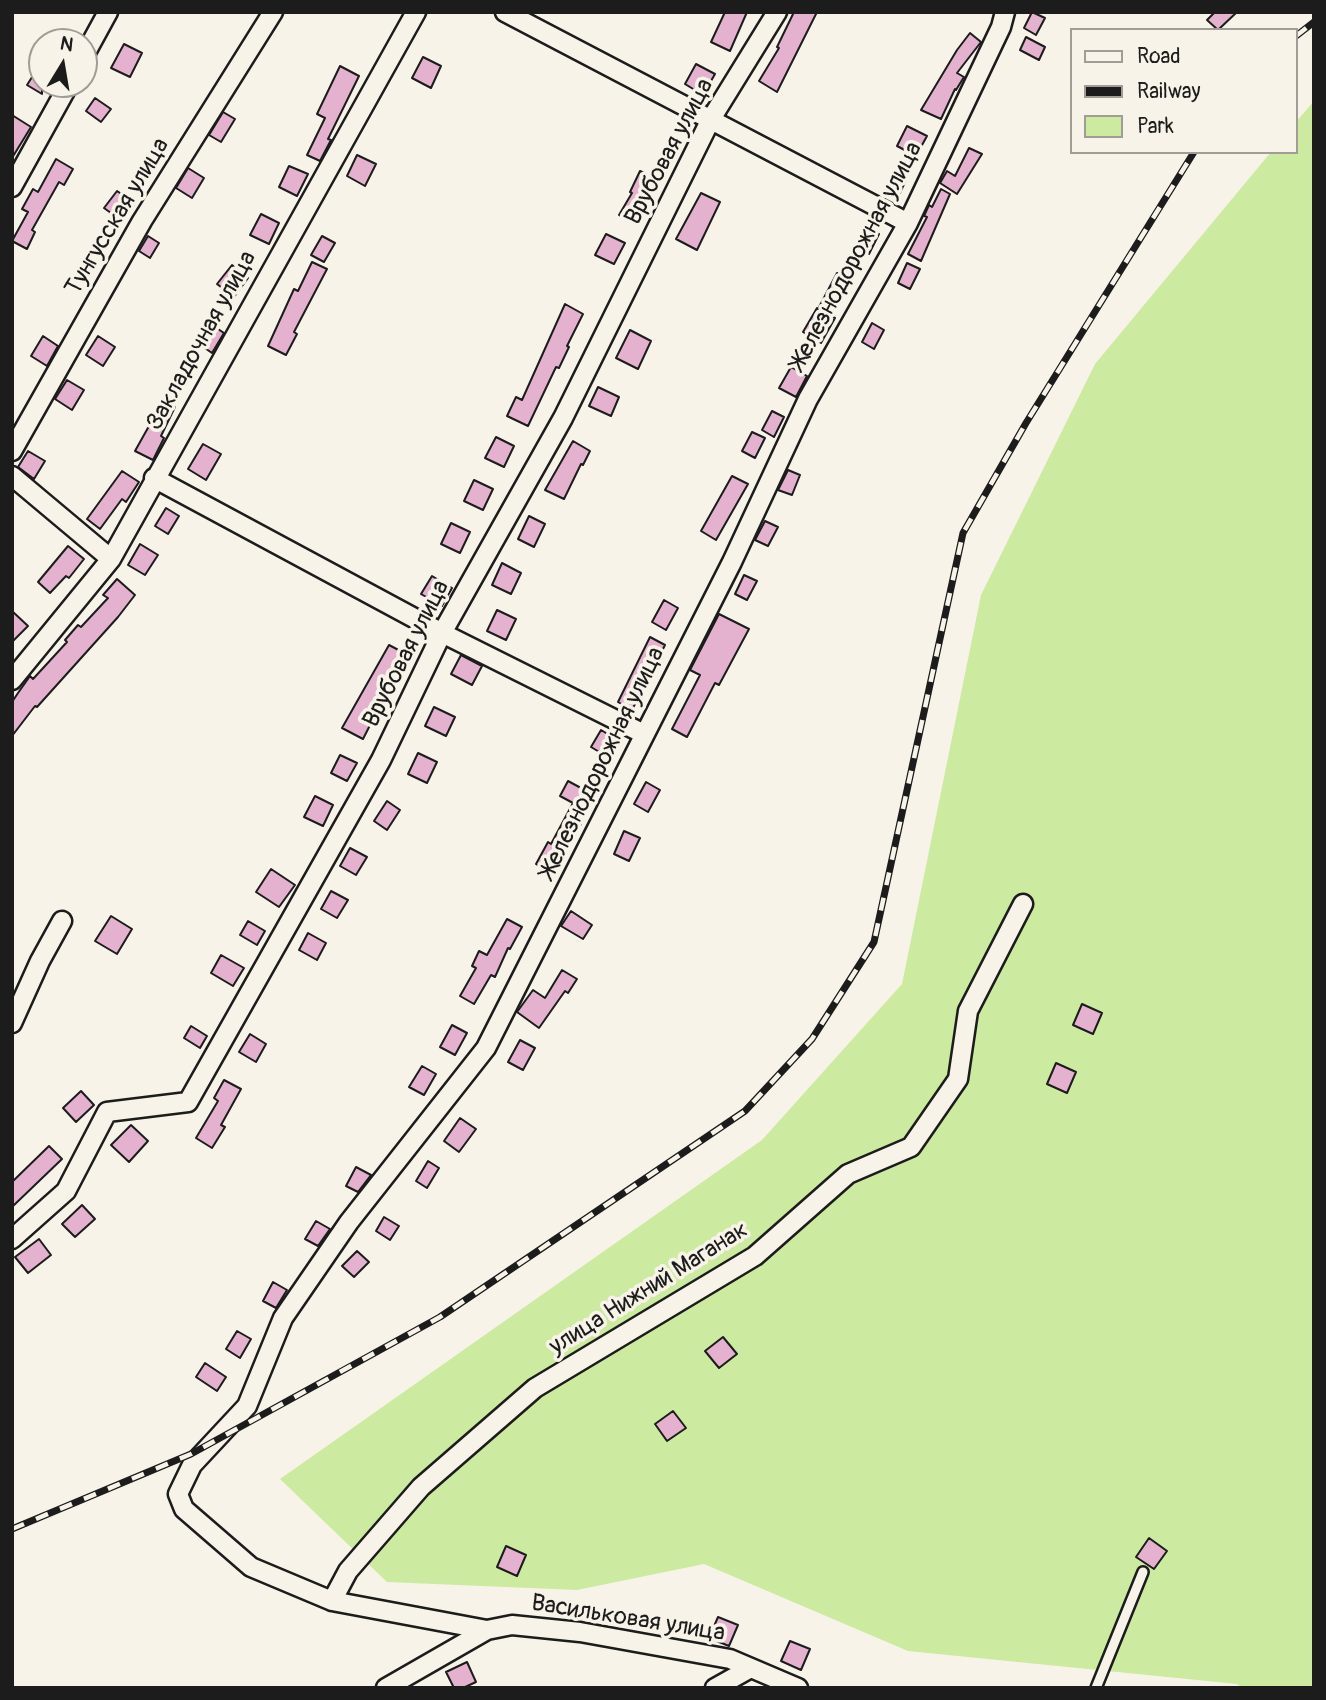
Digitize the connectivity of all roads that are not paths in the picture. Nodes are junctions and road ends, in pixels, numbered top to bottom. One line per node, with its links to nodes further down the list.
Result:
1 (108, 12): 7 (street)
2 (272, 12): 12 (street, Тунгусская улица)
3 (416, 12): 14 (street, Закладочная улица)
4 (505, 12): 9 (street)
5 (777, 12): 9 (street, Врубовая улица)
6 (1005, 12): 11 (street, Железнодорожная улица)
7 (98, 30)
8 (61, 98): 10 (street)
9 (711, 119): 11 (street); 16 (street, Врубовая улица)
10 (12, 187)
11 (908, 223): 18 (street, Железнодорожная улица)
12 (12, 451)
13 (12, 476): 15 (street)
14 (154, 478): 15 (street, Закладочная улица); 16 (street)
15 (111, 559): 17 (street, Закладочная улица)
16 (442, 633): 18 (street); 22 (street, Врубовая улица)
17 (12, 680)
18 (644, 734): 23 (street, Железнодорожная улица)
19 (1023, 904): 25 (street, улица Нижний Маганак)
20 (62, 921): 21 (street)
21 (12, 1023)
22 (12, 1239)
23 (178, 1494): 25 (street, Васильковая улица)
24 (1143, 1572): 31 (lane)
25 (332, 1601): 26 (street, Васильковая улица)
26 (487, 1630): 27 (street, Васильковая улица); 28 (street, Васильковая улица)
27 (750, 1669): 29 (street); 30 (street, Васильковая улица)
28 (386, 1688)
29 (715, 1688)
30 (798, 1688)
31 (1096, 1688)

